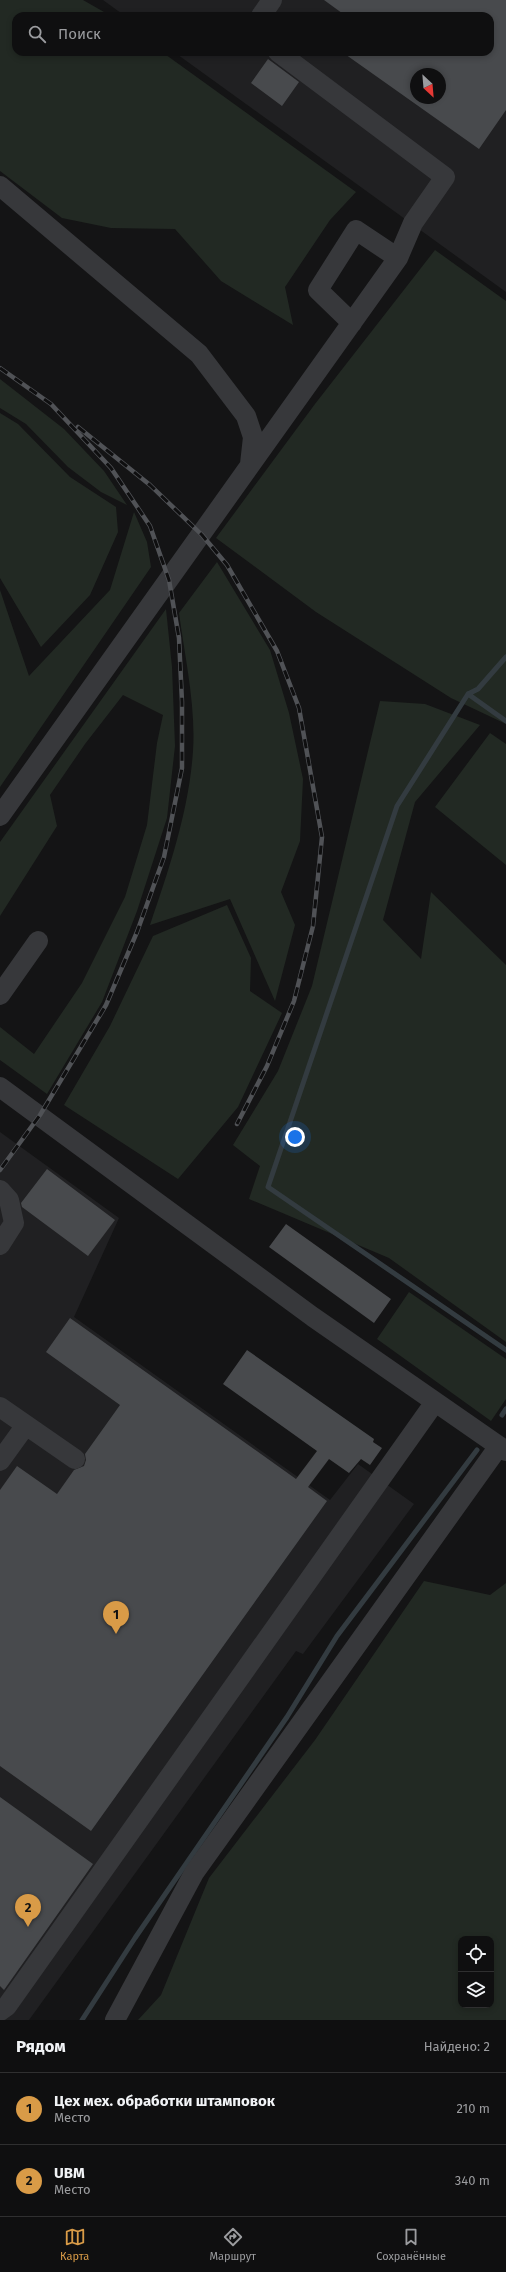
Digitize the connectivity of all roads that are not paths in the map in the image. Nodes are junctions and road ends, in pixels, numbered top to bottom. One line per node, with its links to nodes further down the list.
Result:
1 (272, 0): 2 (street)
2 (264, 12)
3 (283, 56): 5 (street)
4 (0, 186): 7 (street)
5 (398, 258): 6 (street); 6 (street)
6 (352, 323): 7 (street)
7 (250, 464): 8 (street)
8 (0, 816)
9 (38, 941): 10 (street)
10 (0, 995)
11 (0, 1087): 14 (street)
12 (0, 1190): 13 (street)
13 (0, 1245)
14 (435, 1402): 17 (street); 20 (street)
15 (0, 1407): 16 (street)
16 (26, 1425): 18 (street); 19 (street)
17 (502, 1449): 21 (street)
18 (75, 1459)
19 (0, 1461)
20 (0, 2011)
21 (115, 2020)

